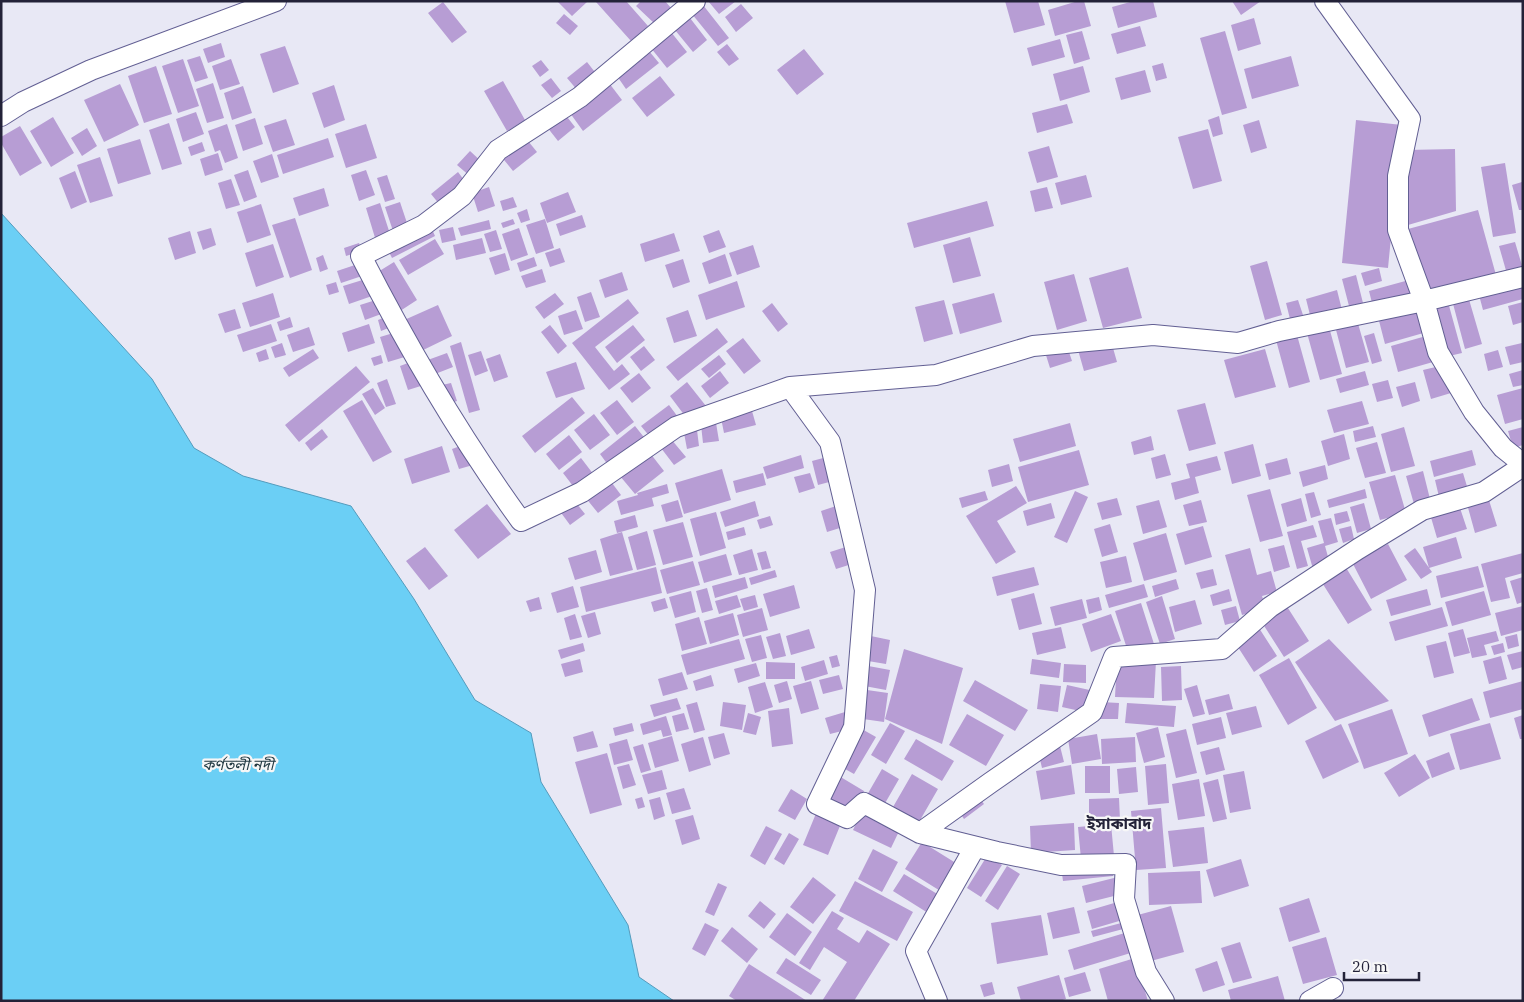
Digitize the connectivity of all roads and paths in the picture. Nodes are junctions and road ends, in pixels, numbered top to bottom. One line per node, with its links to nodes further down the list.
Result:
1 (276, 1): 4 (street)
2 (695, 1): 7 (street)
3 (1326, 1): 6 (street)
4 (1, 116)
5 (1523, 277): 6 (street)
6 (1424, 301): 7 (street); 8 (street)
7 (790, 388): 9 (street)
8 (1523, 465): 9 (street)
9 (920, 833): 10 (street)
10 (975, 847): 12 (street); 13 (street)
11 (1333, 988): 14 (street)
12 (937, 1001)
13 (1164, 1001)
14 (1310, 1001)

